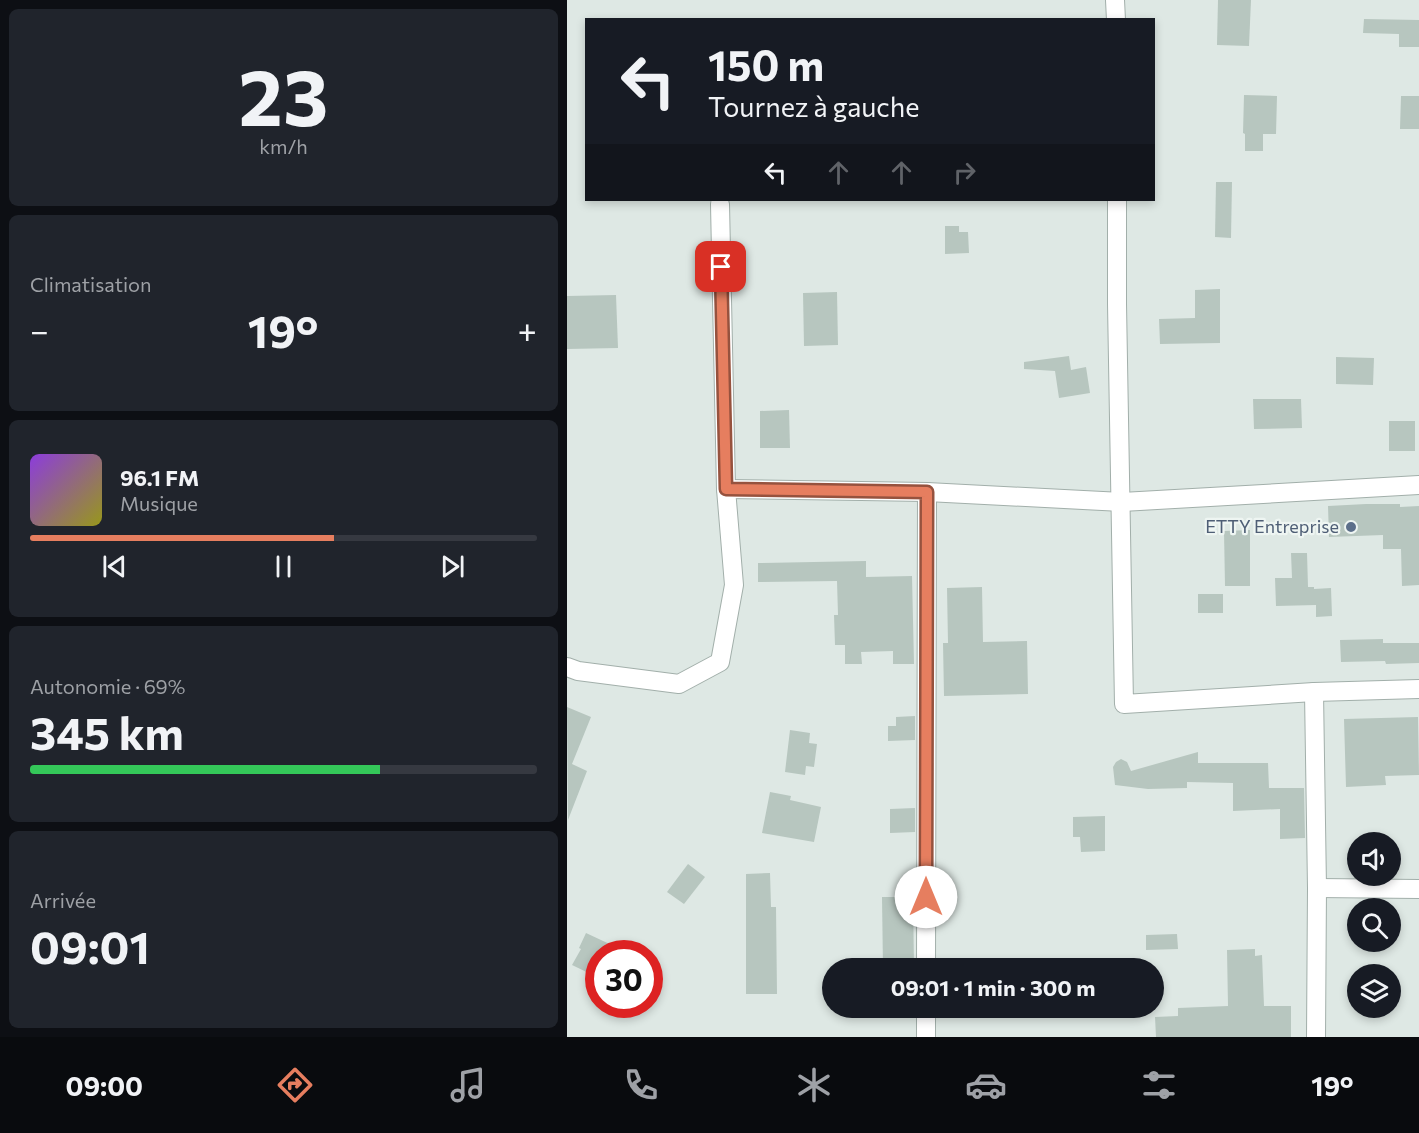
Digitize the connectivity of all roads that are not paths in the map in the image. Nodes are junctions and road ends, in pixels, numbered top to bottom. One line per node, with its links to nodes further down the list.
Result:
1 (1115, 0): 2 (street)
2 (1116, 18)
3 (1116, 201): 8 (street)
4 (720, 204): 6 (street)
5 (1419, 485): 8 (street)
6 (726, 489): 7 (street); 9 (street)
7 (927, 492): 8 (street); 14 (street)
8 (1122, 502): 11 (street)
9 (567, 667)
10 (1419, 690): 11 (street)
11 (1314, 692): 12 (street)
12 (1317, 888): 13 (street); 17 (street)
13 (1419, 889)
14 (926, 958)
15 (926, 1018): 16 (street)
16 (926, 1037)
17 (1316, 1037)

